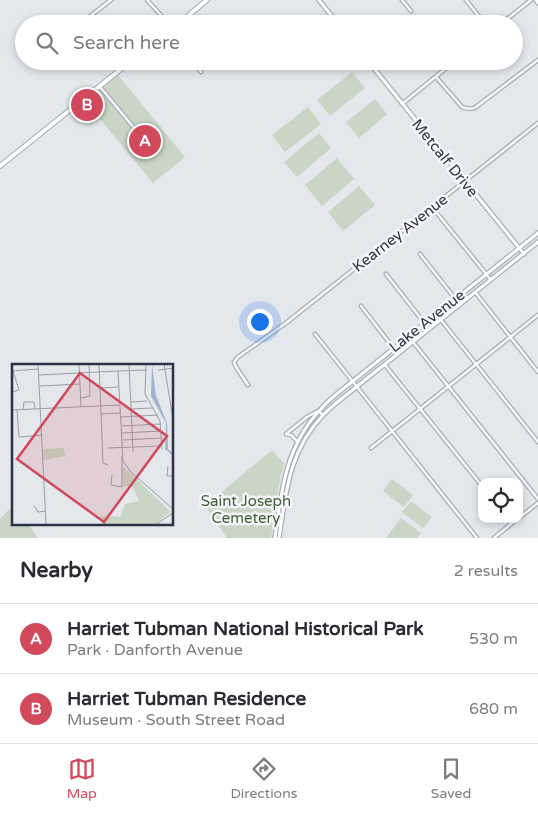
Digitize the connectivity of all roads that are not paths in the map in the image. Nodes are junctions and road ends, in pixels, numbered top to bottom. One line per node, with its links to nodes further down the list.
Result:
1 (110, 0): 9 (street)
2 (148, 0): 10 (street)
3 (207, 0): 11 (main road)
4 (318, 0): 12 (main road)
5 (402, 0): 8 (street)
6 (466, 0): 13 (street)
7 (531, 0): 14 (street)
8 (411, 11)
9 (92, 15)
10 (160, 15)
11 (189, 15)
12 (330, 15)
13 (478, 15)
14 (512, 15)
15 (538, 60): 19 (street)
16 (120, 70): 20 (main road)
17 (375, 70): 21 (main road, Metcalf Drive)
18 (444, 70): 19 (street)
19 (436, 76): 21 (street)
20 (100, 87): 23 (street); 24 (main road)
21 (402, 104): 25 (main road, Metcalf Drive)
22 (537, 125): 25 (street, Kearney Avenue)
23 (135, 129)
24 (0, 166)
25 (464, 181): 26 (street, Kearney Avenue); 29 (main road, Metcalf Drive)
26 (432, 207): 33 (street); 52 (street, Kearney Avenue)
27 (538, 233): 29 (main road, Lake Avenue)
28 (538, 242): 31 (main road, Lake Avenue)
29 (519, 249): 31 (main road, Metcalf Drive); 33 (main road, Lake Avenue)
30 (420, 254): 36 (street)
31 (524, 254): 34 (main road, Lake Avenue)
32 (386, 274): 41 (street)
33 (486, 274): 34 (street); 36 (main road, Lake Avenue)
34 (491, 280): 35 (main road, Lake Avenue)
35 (475, 292): 37 (main road, Lake Avenue); 44 (street)
36 (455, 299): 37 (street); 41 (main road, Lake Avenue)
37 (460, 305): 40 (main road, Lake Avenue)
38 (361, 306): 46 (street)
39 (538, 315): 44 (street)
40 (441, 320): 42 (main road, Lake Avenue); 48 (street)
41 (425, 324): 42 (street); 46 (main road, Lake Avenue)
42 (429, 330): 45 (main road, Lake Avenue)
43 (315, 334): 51 (street)
44 (510, 337): 48 (street); 50 (street)
45 (413, 342): 47 (main road, Lake Avenue); 54 (street)
46 (394, 348): 47 (street); 51 (main road, Lake Avenue)
47 (398, 354): 49 (main road, Lake Avenue)
48 (476, 364): 54 (street); 60 (street)
49 (385, 365): 53 (main road, Lake Avenue); 55 (street)
50 (538, 372)
51 (353, 380): 53 (street); 56 (main road, Lake Avenue)
52 (248, 385)
53 (357, 386): 57 (main road, Lake Avenue); 58 (street)
54 (448, 386): 55 (street); 63 (street)
55 (421, 409): 58 (street); 62 (street)
56 (318, 411): 57 (street); 59 (main road, Lake Avenue); 59 (street, Lake Avenue)
57 (323, 415): 67 (main road, Lake Avenue)
58 (392, 431): 61 (street); 68 (street)
59 (298, 442): 66 (main road, Lake Avenue)
60 (538, 442)
61 (371, 448)
62 (478, 481)
63 (538, 501): 64 (street)
64 (523, 514)
65 (512, 524): 69 (street)
66 (275, 538)
67 (279, 538)
68 (477, 538)
69 (494, 538)

